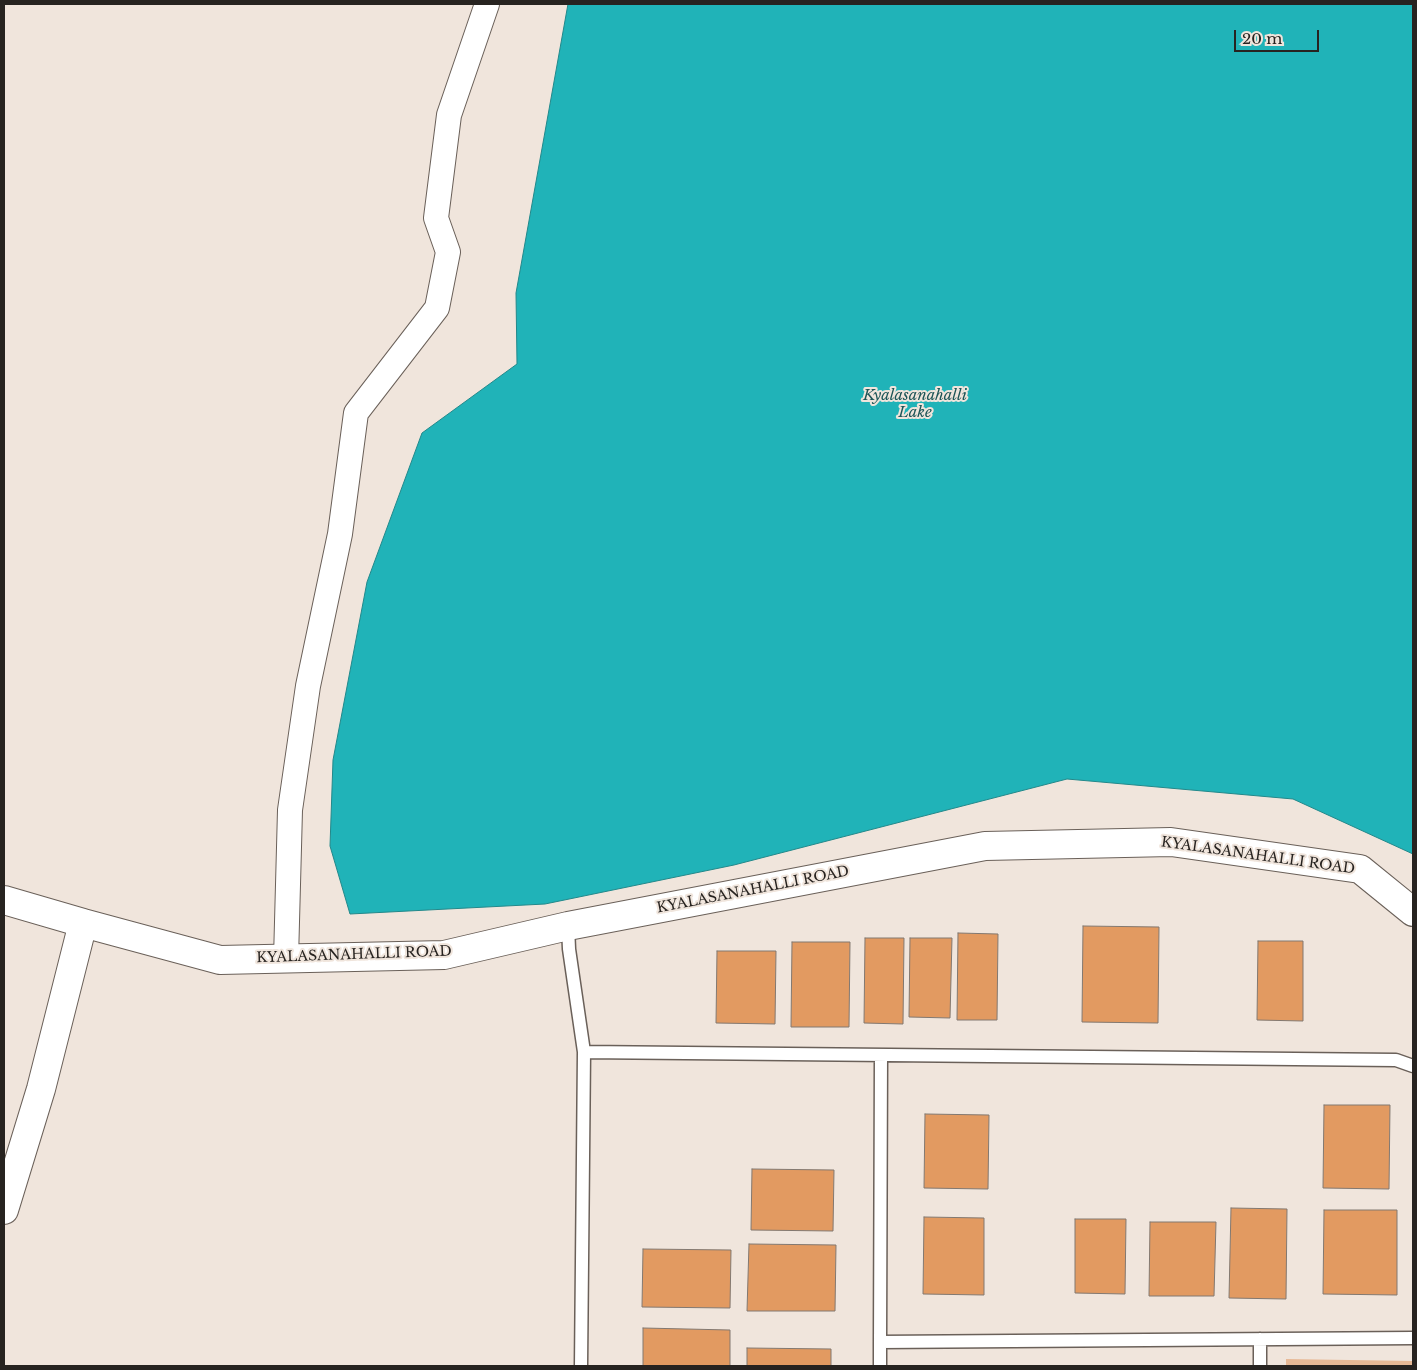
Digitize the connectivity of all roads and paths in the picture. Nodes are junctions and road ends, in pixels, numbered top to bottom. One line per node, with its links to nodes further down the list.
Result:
1 (487, 4): 6 (street)
2 (4, 900): 4 (street, KYALASANAHALLI ROAD)
3 (1413, 912): 5 (street, KYALASANAHALLI ROAD)
4 (83, 923): 6 (street, KYALASANAHALLI ROAD); 10 (street)
5 (568, 926): 6 (street, KYALASANAHALLI ROAD); 7 (lane)
6 (286, 959)
7 (584, 1052): 8 (lane); 14 (lane)
8 (881, 1056): 9 (lane); 13 (lane)
9 (1413, 1066)
10 (4, 1210)
11 (1413, 1338): 12 (lane)
12 (1260, 1339): 13 (lane); 16 (lane)
13 (880, 1342): 15 (lane)
14 (581, 1366)
15 (880, 1366)
16 (1260, 1366)

